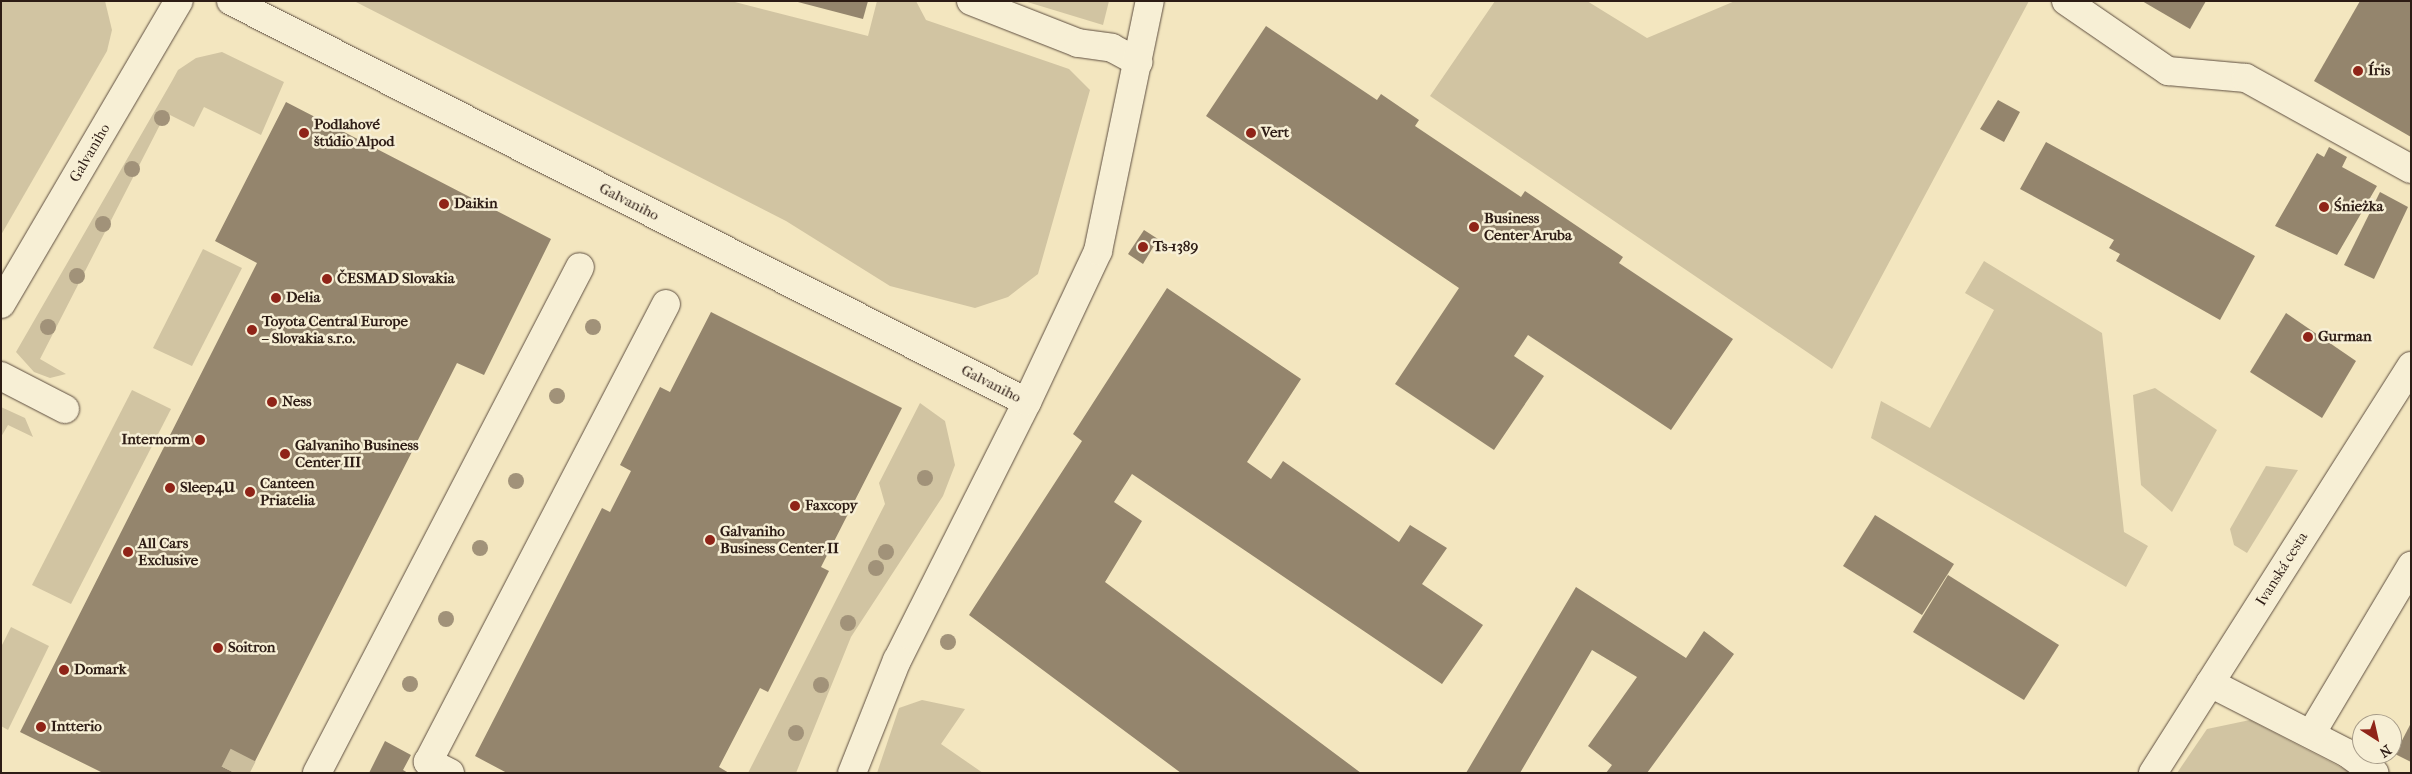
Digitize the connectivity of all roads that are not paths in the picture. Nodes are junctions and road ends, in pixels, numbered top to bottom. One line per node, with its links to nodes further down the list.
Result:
1 (179, 1): 9 (street, Galvaniho)
2 (231, 1): 13 (street, Galvaniho)
3 (971, 1): 6 (street)
4 (1150, 1): 6 (street, Galvaniho)
5 (2066, 1): 7 (street)
6 (1138, 62): 13 (street, Galvaniho)
7 (2411, 169)
8 (580, 267): 18 (street)
9 (1, 304)
10 (666, 304): 19 (street)
11 (2411, 366): 16 (street, Ivanská cesta)
12 (1, 376): 14 (street)
13 (1027, 402): 20 (street, Galvaniho)
14 (65, 409)
15 (2411, 566): 17 (street)
16 (2210, 682): 17 (street); 21 (street, Ivanská cesta)
17 (2311, 734): 22 (street)
18 (317, 773)
19 (450, 773)
20 (852, 773)
21 (2152, 773)
22 (2375, 773)

